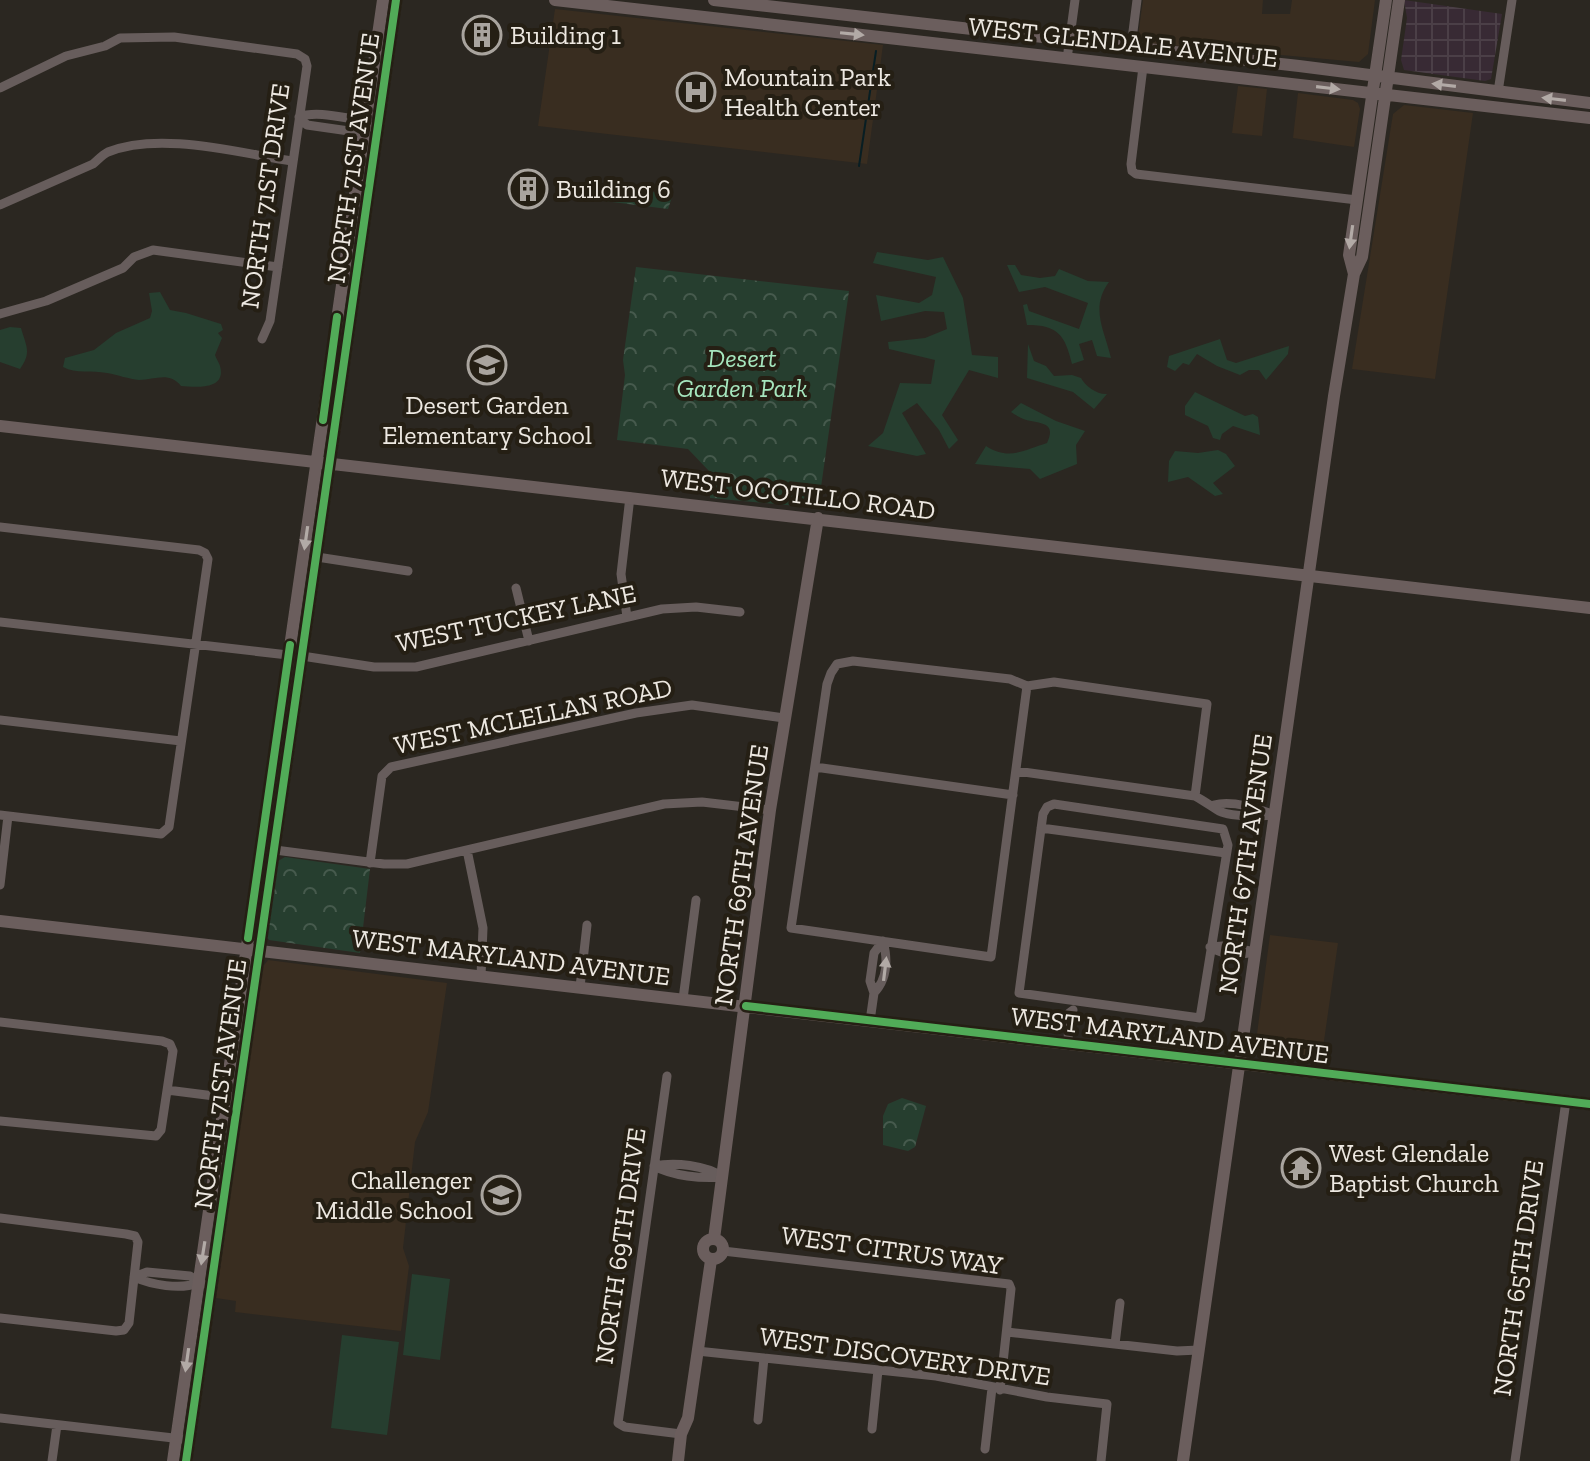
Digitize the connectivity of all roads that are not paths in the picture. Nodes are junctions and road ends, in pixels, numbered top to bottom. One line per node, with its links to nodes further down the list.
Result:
1 (383, 0): 25 (street, NORTH 71ST AVENUE)
2 (396, 0): 25 (street, NORTH 71ST AVENUE)
3 (555, 0): 11 (street, WEST GLENDALE AVENUE)
4 (714, 0): 10 (street, WEST GLENDALE AVENUE)
5 (1075, 0): 12 (street)
6 (1137, 0): 13 (street)
7 (1386, 0): 17 (street, NORTH 67TH AVENUE)
8 (1399, 0): 17 (street, NORTH 67TH AVENUE)
9 (1512, 0): 19 (street)
10 (777, 7): 11 (street); 12 (street, WEST GLENDALE AVENUE)
11 (774, 25): 15 (street, WEST GLENDALE AVENUE, one-way to 15)
12 (1069, 40): 13 (street, WEST GLENDALE AVENUE); 15 (street)
13 (1131, 47): 14 (street, WEST GLENDALE AVENUE)
14 (1196, 55): 16 (street); 17 (street, WEST GLENDALE AVENUE)
15 (1067, 59): 16 (street, WEST GLENDALE AVENUE)
16 (1143, 67): 20 (street, WEST GLENDALE AVENUE, one-way to 20); 27 (street)
17 (1381, 77): 19 (street, WEST GLENDALE AVENUE, one-way to 17); 20 (street, NORTH 67TH AVENUE); 21 (street, NORTH 67TH AVENUE)
18 (0, 88): 23 (street, NORTH 71ST DRIVE)
19 (1498, 92): 22 (street, WEST GLENDALE AVENUE, one-way to 19)
20 (1372, 93): 21 (street, WEST GLENDALE AVENUE); 27 (street, NORTH 67TH AVENUE)
21 (1386, 94): 24 (street, WEST GLENDALE AVENUE); 30 (street, NORTH 67TH AVENUE)
22 (1590, 103)
23 (299, 117): 25 (street); 26 (street, NORTH 71ST DRIVE)
24 (1590, 118)
25 (371, 128): 34 (street, NORTH 71ST AVENUE)
26 (292, 161): 28 (street); 29 (street, NORTH 71ST DRIVE)
27 (1357, 200): 30 (street, NORTH 67TH AVENUE, one-way to 30)
28 (0, 205)
29 (278, 267): 31 (street); 32 (street, NORTH 71ST DRIVE)
30 (1354, 274): 40 (street, NORTH 67TH AVENUE)
31 (0, 314)
32 (262, 339)
33 (0, 426): 34 (street, WEST OCOTILLO ROAD)
34 (324, 462): 35 (street, WEST OCOTILLO ROAD); 38 (street, NORTH 71ST AVENUE); 48 (street, NORTH 71ST AVENUE, one-way to 48)
35 (630, 497): 36 (street, WEST OCOTILLO ROAD); 44 (street)
36 (818, 518): 40 (street, WEST OCOTILLO ROAD); 51 (street, NORTH 69TH AVENUE)
37 (0, 527): 47 (street)
38 (317, 557): 39 (street); 49 (street, NORTH 71ST AVENUE)
39 (408, 571)
40 (1309, 574): 42 (street, WEST OCOTILLO ROAD); 59 (street, NORTH 67TH AVENUE)
41 (516, 588): 46 (street)
42 (1590, 608)
43 (740, 612): 44 (street, WEST TUCKEY LANE)
44 (627, 617): 46 (street, WEST TUCKEY LANE)
45 (0, 622): 47 (street)
46 (529, 641): 49 (street, WEST TUCKEY LANE)
47 (194, 644): 48 (street); 53 (street)
48 (288, 655): 72 (street, NORTH 71ST AVENUE)
49 (302, 656): 62 (street, NORTH 71ST AVENUE)
50 (1027, 686): 54 (street); 55 (street); 57 (street)
51 (784, 718): 58 (street, NORTH 69TH AVENUE); 65 (street, WEST MCLELLAN ROAD)
52 (0, 720): 53 (street)
53 (181, 741): 60 (street)
54 (815, 767): 56 (street); 70 (street)
55 (1016, 771): 56 (street); 57 (street)
56 (1013, 795): 70 (street)
57 (1195, 796): 59 (street)
58 (770, 810): 63 (street); 78 (street, NORTH 69TH AVENUE)
59 (1274, 815): 73 (street, NORTH 67TH AVENUE)
60 (4, 816): 66 (street)
61 (1041, 828): 64 (street); 64 (street); 77 (street)
62 (275, 850): 65 (street); 72 (street, NORTH 71ST AVENUE)
63 (467, 850): 65 (street); 74 (street)
64 (1226, 853): 71 (street)
65 (370, 863)
66 (0, 885)
67 (696, 900): 76 (street)
68 (0, 921): 72 (street, WEST MARYLAND AVENUE)
69 (587, 925): 75 (street)
70 (883, 941): 79 (street)
71 (1210, 947): 73 (street); 77 (street)
72 (253, 948): 74 (street, WEST MARYLAND AVENUE); 85 (street, NORTH 71ST AVENUE)
73 (1254, 952): 82 (street, NORTH 67TH AVENUE)
74 (481, 976): 75 (street, WEST MARYLAND AVENUE)
75 (580, 987): 76 (street, WEST MARYLAND AVENUE)
76 (683, 999): 78 (street, WEST MARYLAND AVENUE)
77 (1074, 1005): 81 (street)
78 (746, 1006): 79 (street, WEST MARYLAND AVENUE); 90 (street, NORTH 69TH AVENUE)
79 (870, 1021): 81 (street, WEST MARYLAND AVENUE)
80 (0, 1022): 84 (street)
81 (1068, 1044): 82 (street, WEST MARYLAND AVENUE)
82 (1239, 1062): 86 (street, WEST MARYLAND AVENUE); 101 (street, NORTH 67TH AVENUE)
83 (667, 1076): 89 (street, NORTH 69TH DRIVE)
84 (167, 1090): 85 (street); 88 (street)
85 (232, 1098): 96 (street, NORTH 71ST AVENUE)
86 (1566, 1101): 87 (street, WEST MARYLAND AVENUE); 119 (street, NORTH 65TH DRIVE)
87 (1590, 1104)
88 (0, 1121)
89 (654, 1166): 90 (street); 110 (street, NORTH 69TH DRIVE)
90 (723, 1177): 92 (street, NORTH 69TH AVENUE)
91 (0, 1218): 95 (street)
92 (714, 1239): 93 (street); 94 (street, NORTH 69TH AVENUE)
93 (723, 1251): 94 (street); 99 (street, WEST CITRUS WAY)
94 (711, 1260): 102 (street, NORTH 69TH AVENUE)
95 (134, 1277): 96 (street); 98 (street)
96 (205, 1284): 111 (street, NORTH 71ST AVENUE)
97 (1120, 1303): 100 (street)
98 (0, 1318)
99 (1007, 1332): 100 (street); 105 (street, WEST CITRUS WAY)
100 (1115, 1344): 101 (street)
101 (1199, 1350): 118 (street, NORTH 67TH AVENUE)
102 (697, 1351): 103 (street, WEST DISCOVERY DRIVE); 110 (street, NORTH 69TH AVENUE)
103 (764, 1358): 104 (street, WEST DISCOVERY DRIVE); 107 (street)
104 (878, 1370): 105 (street, WEST DISCOVERY DRIVE); 109 (street)
105 (996, 1389): 112 (street, WEST CITRUS WAY); 117 (street, WEST DISCOVERY DRIVE)
106 (0, 1418): 108 (street)
107 (758, 1420)
108 (57, 1425): 111 (street); 113 (street)
109 (872, 1429)
110 (681, 1434): 116 (street, NORTH 69TH AVENUE)
111 (183, 1439): 114 (street, NORTH 71ST AVENUE); 115 (street, NORTH 71ST AVENUE)
112 (985, 1449)
113 (52, 1461)
114 (173, 1461)
115 (186, 1461)
116 (678, 1461)
117 (1101, 1461)
118 (1183, 1461)
119 (1515, 1461)

